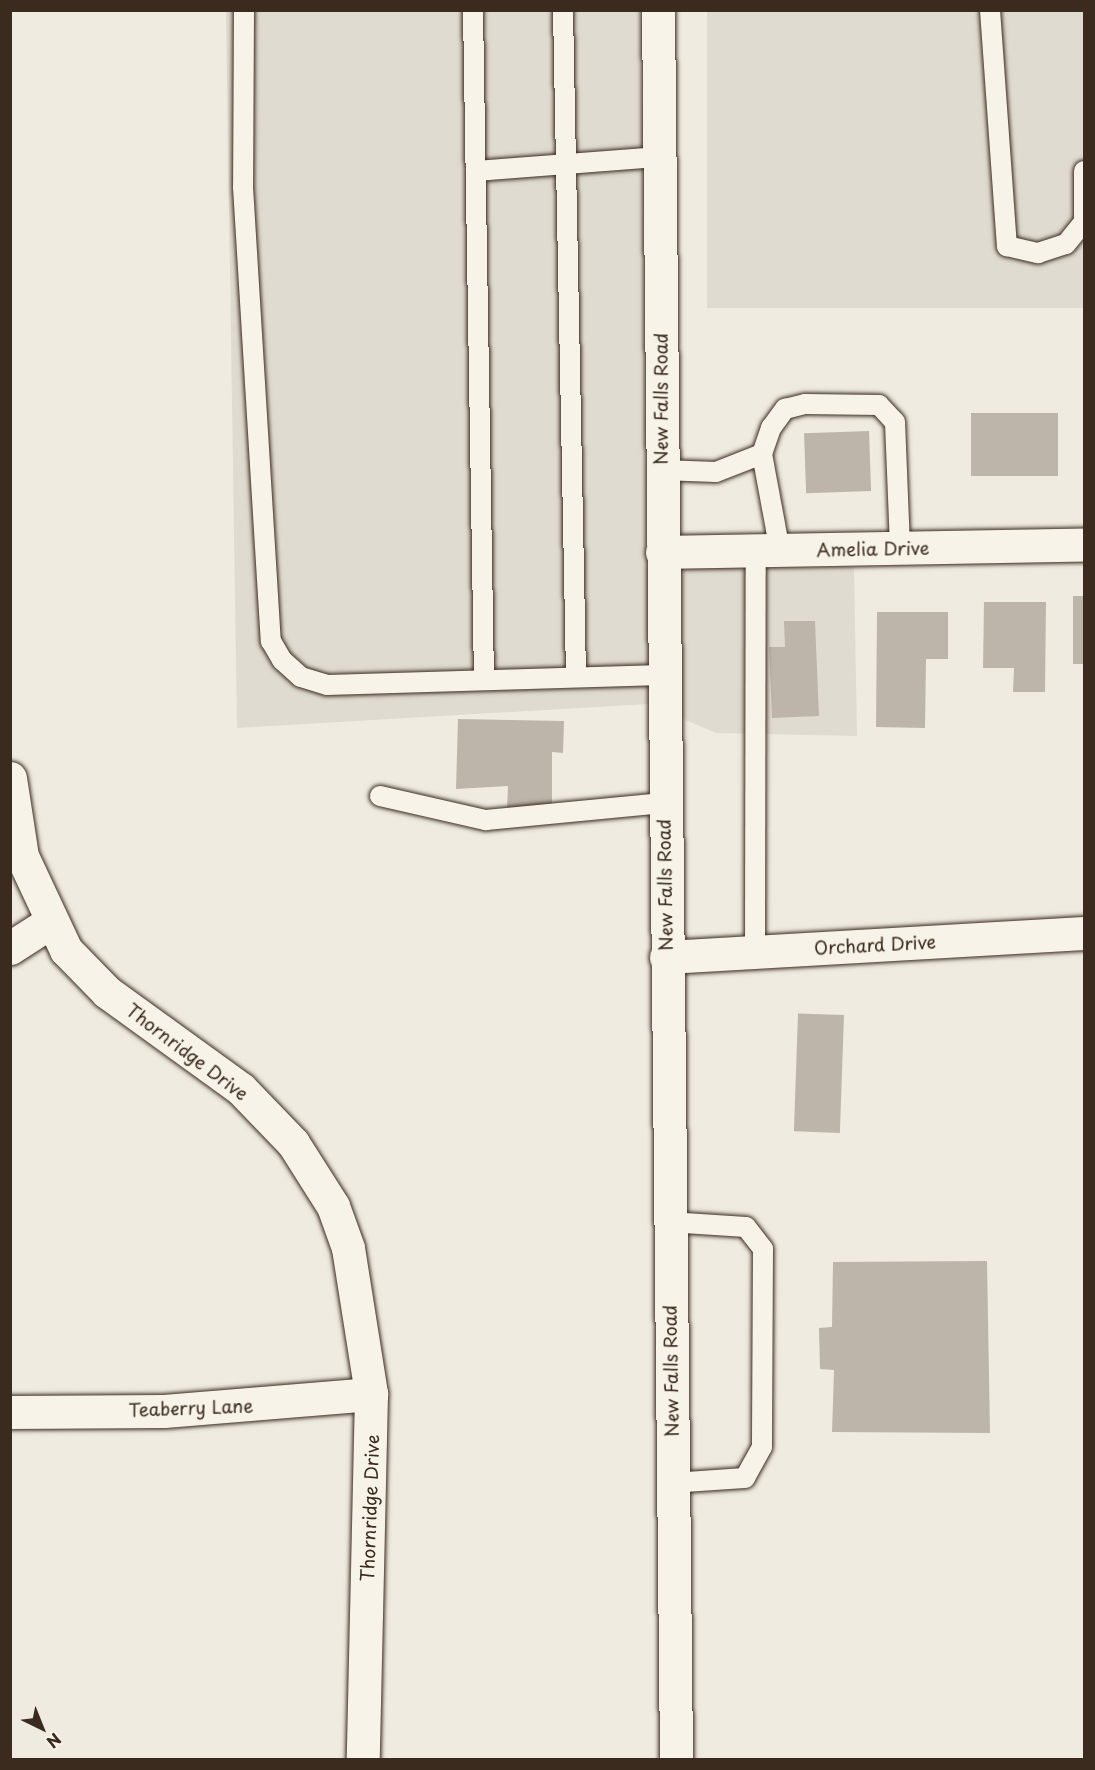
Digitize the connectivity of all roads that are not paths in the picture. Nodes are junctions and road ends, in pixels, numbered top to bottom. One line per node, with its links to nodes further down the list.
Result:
1 (244, 10): 18 (lane)
2 (473, 10): 8 (lane)
3 (564, 10): 7 (lane)
4 (658, 10): 6 (street, New Falls Road)
5 (990, 10): 9 (lane)
6 (659, 157): 7 (lane); 11 (street, New Falls Road)
7 (564, 162): 8 (lane); 17 (lane)
8 (476, 171): 18 (lane)
9 (1084, 171)
10 (762, 454): 11 (lane); 13 (lane); 14 (lane)
11 (661, 470): 15 (street, New Falls Road)
12 (1084, 544): 13 (street, Amelia Drive)
13 (900, 549): 14 (street, Amelia Drive)
14 (768, 551): 15 (street, Amelia Drive); 25 (lane)
15 (662, 552): 16 (street, New Falls Road)
16 (662, 675): 17 (lane); 21 (street, New Falls Road)
17 (576, 676): 18 (lane)
18 (484, 678)
19 (10, 778): 22 (street, Thornridge Drive)
20 (380, 796): 21 (lane)
21 (663, 803): 26 (street, New Falls Road)
22 (49, 923): 24 (street); 28 (street, Thornridge Drive)
23 (1084, 933): 25 (street, Orchard Drive)
24 (10, 948)
25 (755, 952): 26 (street, Orchard Drive)
26 (666, 957): 27 (street, New Falls Road)
27 (669, 1222): 30 (street, New Falls Road); 30 (lane)
28 (371, 1394): 29 (street, Teaberry Lane); 31 (street, Thornridge Drive)
29 (10, 1412)
30 (672, 1483): 32 (street, New Falls Road)
31 (363, 1760)
32 (676, 1760)

